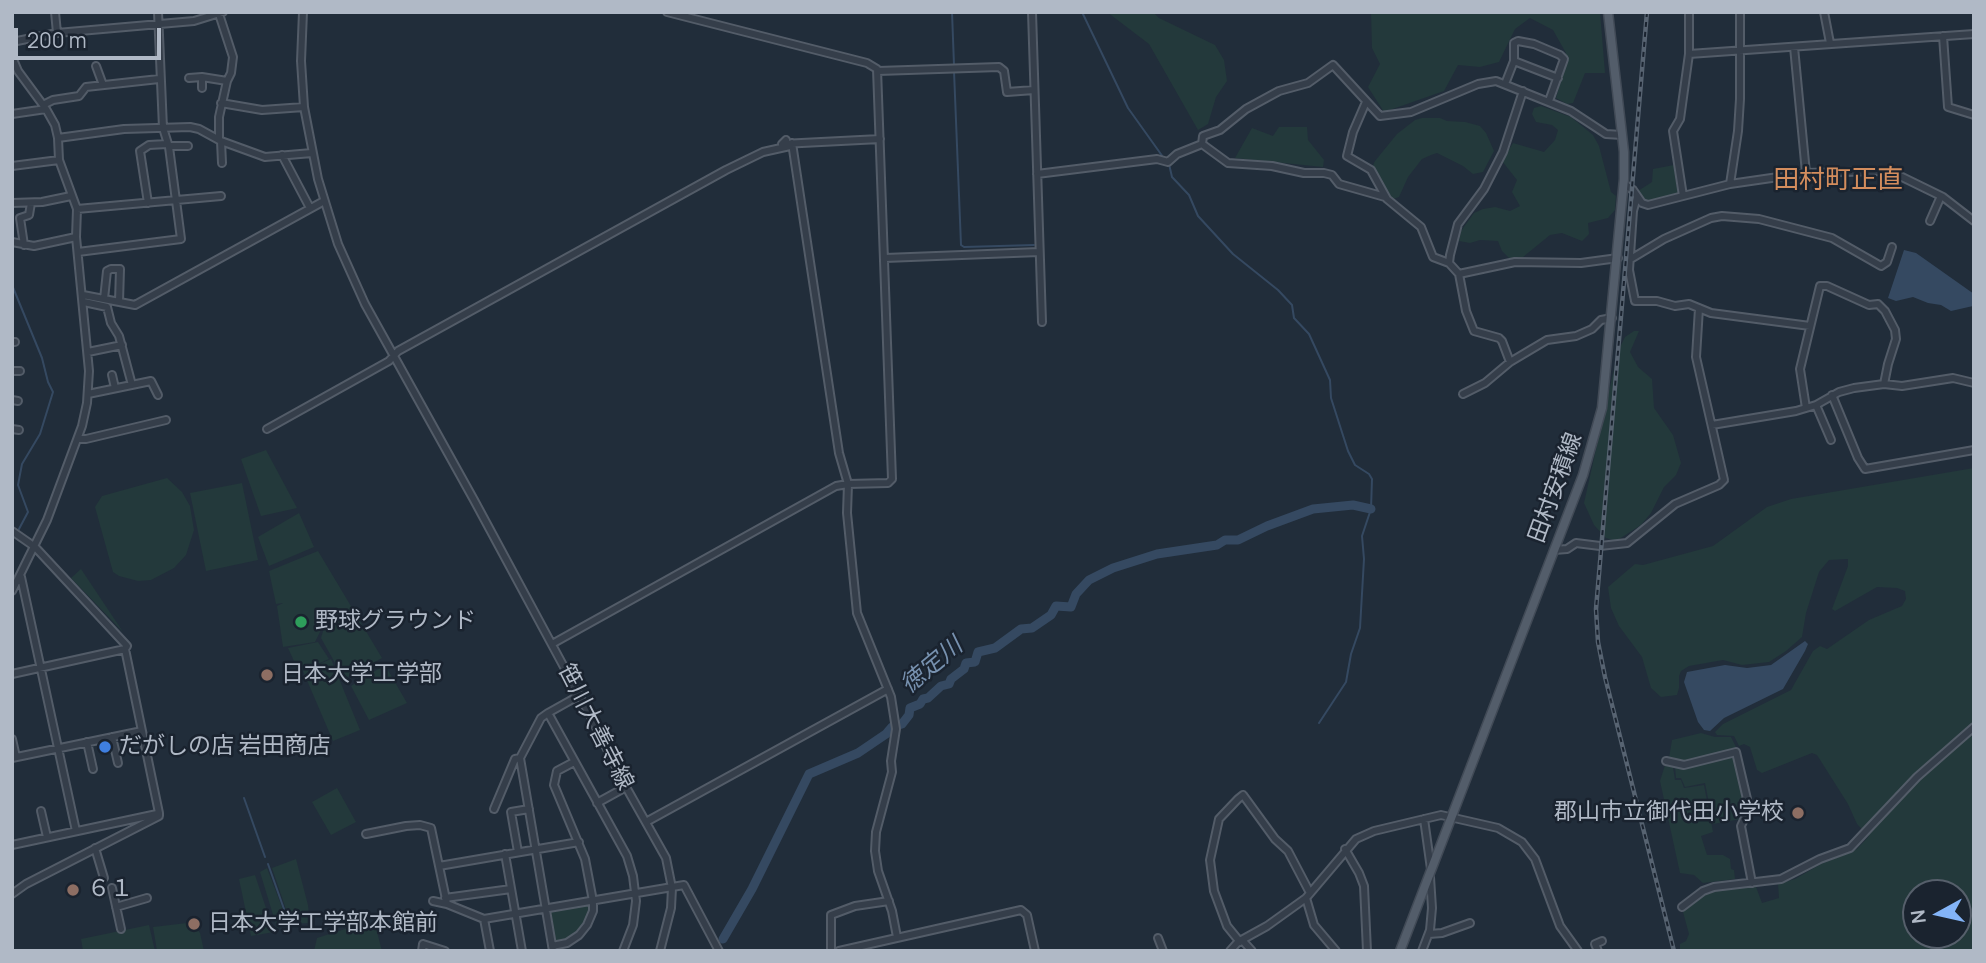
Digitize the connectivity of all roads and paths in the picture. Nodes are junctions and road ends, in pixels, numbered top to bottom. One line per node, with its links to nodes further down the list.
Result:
1 (55, 12): 12 (street)
2 (158, 12): 11 (street)
3 (303, 12): 38 (street, 笹川大善寺線)
4 (667, 12): 23 (street)
5 (1032, 12): 32 (street)
6 (1608, 12): 42 (main road, 田村安積線)
7 (1689, 12): 19 (street)
8 (1740, 12): 18 (street)
9 (1824, 12): 16 (street)
10 (221, 13): 11 (street); 28 (street)
11 (158, 25): 12 (street); 27 (street)
12 (57, 33): 15 (street)
13 (1974, 34): 14 (street)
14 (1943, 36): 16 (street); 40 (street)
15 (12, 42)
16 (1830, 43): 17 (street)
17 (1794, 47): 18 (street); 55 (street)
18 (1740, 50): 19 (street); 58 (street)
19 (1689, 54): 61 (street)
20 (12, 57): 37 (street)
21 (1514, 61): 26 (street); 26 (street); 29 (street)
22 (96, 66): 30 (street)
23 (878, 71): 32 (street); 44 (street)
24 (202, 77): 25 (street); 28 (street); 31 (street)
25 (189, 78)
26 (1558, 78): 34 (street)
27 (159, 79): 30 (street); 41 (street)
28 (227, 81): 36 (street)
29 (1504, 84): 33 (street); 35 (street)
30 (103, 85): 37 (street)
31 (202, 88)
32 (1034, 90): 56 (street)
33 (1523, 91): 34 (street); 83 (street)
34 (1549, 101): 42 (street)
35 (1366, 102): 47 (street); 63 (street)
36 (222, 103): 38 (street); 45 (street)
37 (45, 107): 39 (street); 43 (street)
38 (304, 107): 50 (street, 笹川大善寺線)
39 (12, 114)
40 (1974, 115)
41 (163, 128): 43 (street); 45 (street); 48 (street)
42 (1622, 135): 57 (main road, 田村安積線)
43 (58, 138): 52 (street)
44 (880, 139): 46 (street); 80 (street)
45 (220, 141): 51 (street); 53 (street)
46 (789, 143): 94 (street); 113 (street)
47 (1202, 144): 56 (street); 63 (street)
48 (168, 145): 49 (street); 65 (street); 69 (street)
49 (188, 146)
50 (312, 153): 51 (street); 66 (street, 笹川大善寺線)
51 (282, 155): 70 (street)
52 (59, 160): 54 (street); 59 (street)
53 (222, 163)
54 (12, 166)
55 (1806, 173): 58 (street); 62 (street)
56 (1037, 174): 79 (street)
57 (1624, 184): 64 (street); 81 (main road, 田村安積線)
58 (1730, 184): 61 (street)
59 (71, 196): 68 (street); 71 (street)
60 (221, 196): 65 (street)
61 (1683, 196): 64 (street)
62 (1941, 196): 72 (street); 73 (street)
63 (1385, 197): 83 (street)
64 (1637, 197): 82 (street)
65 (176, 200): 69 (street); 78 (street)
66 (324, 201): 70 (street); 94 (street, 笹川大善寺線)
67 (12, 203): 68 (street)
68 (31, 203): 76 (street)
69 (148, 203): 71 (street)
70 (310, 208): 87 (street)
71 (78, 209): 74 (street)
72 (1930, 221)
73 (1974, 221)
74 (76, 237): 76 (street); 78 (street)
75 (12, 242): 76 (street)
76 (24, 245)
77 (1892, 247): 82 (street)
78 (78, 252): 85 (street)
79 (1039, 253): 80 (street); 90 (street)
80 (885, 258): 113 (street)
81 (1618, 258): 84 (street); 89 (main road, 田村安積線)
82 (1629, 260): 88 (street)
83 (1449, 263): 84 (street)
84 (1459, 274): 95 (street)
85 (83, 298): 86 (street); 92 (street); 93 (street)
86 (104, 299): 87 (street); 87 (street)
87 (119, 302)
88 (1699, 308): 91 (street); 108 (street)
89 (1612, 318): 95 (street); 116 (main road, 田村安積線)
90 (1042, 322)
91 (1810, 326): 98 (street); 106 (street)
92 (121, 345): 93 (street); 99 (street)
93 (88, 352): 101 (street)
94 (394, 355): 109 (street); 119 (street, 笹川大善寺線)
95 (1510, 362): 102 (street)
96 (112, 375): 100 (street)
97 (1974, 383): 98 (street)
98 (1884, 384): 104 (street)
99 (132, 385): 100 (street); 103 (street)
100 (115, 388): 101 (street)
101 (88, 394): 110 (street)
102 (1463, 394)
103 (158, 395)
104 (1832, 395): 105 (street); 112 (street)
105 (1816, 405): 106 (street); 111 (street)
106 (1806, 408): 108 (street)
107 (166, 420): 110 (street)
108 (1712, 425): 116 (street)
109 (267, 429)
110 (78, 439): 115 (street)
111 (1832, 440)
112 (1974, 450)
113 (848, 484): 119 (street); 123 (street)
114 (12, 531): 115 (street)
115 (34, 547): 117 (street); 120 (street)
116 (1554, 550): 144 (main road, 田村安積線)
117 (21, 578): 118 (street); 121 (street)
118 (12, 591)
119 (552, 644): 124 (street, 笹川大善寺線)
120 (125, 649): 121 (street); 127 (street)
121 (41, 667): 122 (street); 131 (street)
122 (12, 674)
123 (888, 689): 146 (street); 171 (street)
124 (578, 693): 125 (street); 138 (street, 笹川大善寺線)
125 (548, 713): 133 (street); 135 (street)
126 (1974, 727): 160 (street)
127 (142, 731): 128 (street); 143 (street)
128 (112, 737): 130 (street); 136 (street)
129 (12, 739): 132 (street)
130 (87, 742): 131 (street); 137 (street)
131 (58, 748): 132 (street); 147 (street)
132 (14, 757)
133 (520, 758): 140 (street); 141 (street)
134 (1666, 761): 160 (street)
135 (574, 762): 139 (street); 150 (street)
136 (118, 763)
137 (93, 769)
138 (626, 787): 139 (street); 146 (street, 笹川大善寺線)
139 (597, 803): 165 (street)
140 (494, 809)
141 (529, 809): 153 (street); 155 (street)
142 (41, 811): 149 (street)
143 (159, 813): 147 (street); 152 (street)
144 (1452, 817): 145 (street); 158 (main road, 田村安積線); 202 (street)
145 (1424, 819): 154 (street); 158 (street)
146 (646, 822): 161 (street, 笹川大善寺線)
147 (76, 831): 149 (street)
148 (366, 834): 157 (street)
149 (47, 837): 151 (street)
150 (579, 842): 153 (street); 170 (street)
151 (12, 845)
152 (95, 848): 159 (street); 164 (street)
153 (536, 849): 155 (street); 174 (street)
154 (1345, 849): 166 (street); 199 (street)
155 (518, 852): 156 (street)
156 (505, 854): 157 (street); 163 (street)
157 (439, 866): 169 (street)
158 (1430, 873): 179 (street); 200 (main road, 田村安積線)
159 (104, 878)
160 (1752, 883): 173 (street)
161 (672, 887): 165 (street); 191 (street, 笹川大善寺線); 192 (street)
162 (112, 888): 172 (street)
163 (511, 889): 169 (street); 175 (street)
164 (14, 893)
165 (635, 894): 170 (street); 190 (street)
166 (1308, 895): 182 (street); 182 (street); 185 (street)
167 (147, 898): 172 (street)
168 (433, 901): 169 (street)
169 (446, 901): 176 (street)
170 (593, 901): 174 (street); 184 (street)
171 (889, 901): 180 (street); 193 (street)
172 (116, 906): 178 (street)
173 (1682, 907)
174 (546, 908): 175 (street); 184 (street)
175 (515, 914): 176 (street); 189 (street)
176 (484, 919): 188 (street)
177 (1470, 923): 179 (street)
178 (121, 929)
179 (1429, 934): 201 (street)
180 (897, 937): 194 (street); 195 (street)
181 (1158, 938): 196 (street)
182 (1242, 941): 197 (street); 198 (street)
183 (1602, 941): 203 (street)
184 (553, 948)
185 (1334, 950)
186 (422, 951): 187 (street)
187 (446, 951)
188 (490, 951)
189 (522, 951)
190 (623, 951)
191 (660, 951)
192 (719, 951)
193 (831, 951)
194 (839, 951)
195 (1035, 951)
196 (1163, 951)
197 (1230, 951)
198 (1252, 951)
199 (1367, 951)
200 (1400, 951)
201 (1422, 951)
202 (1578, 951)
203 (1598, 951)

